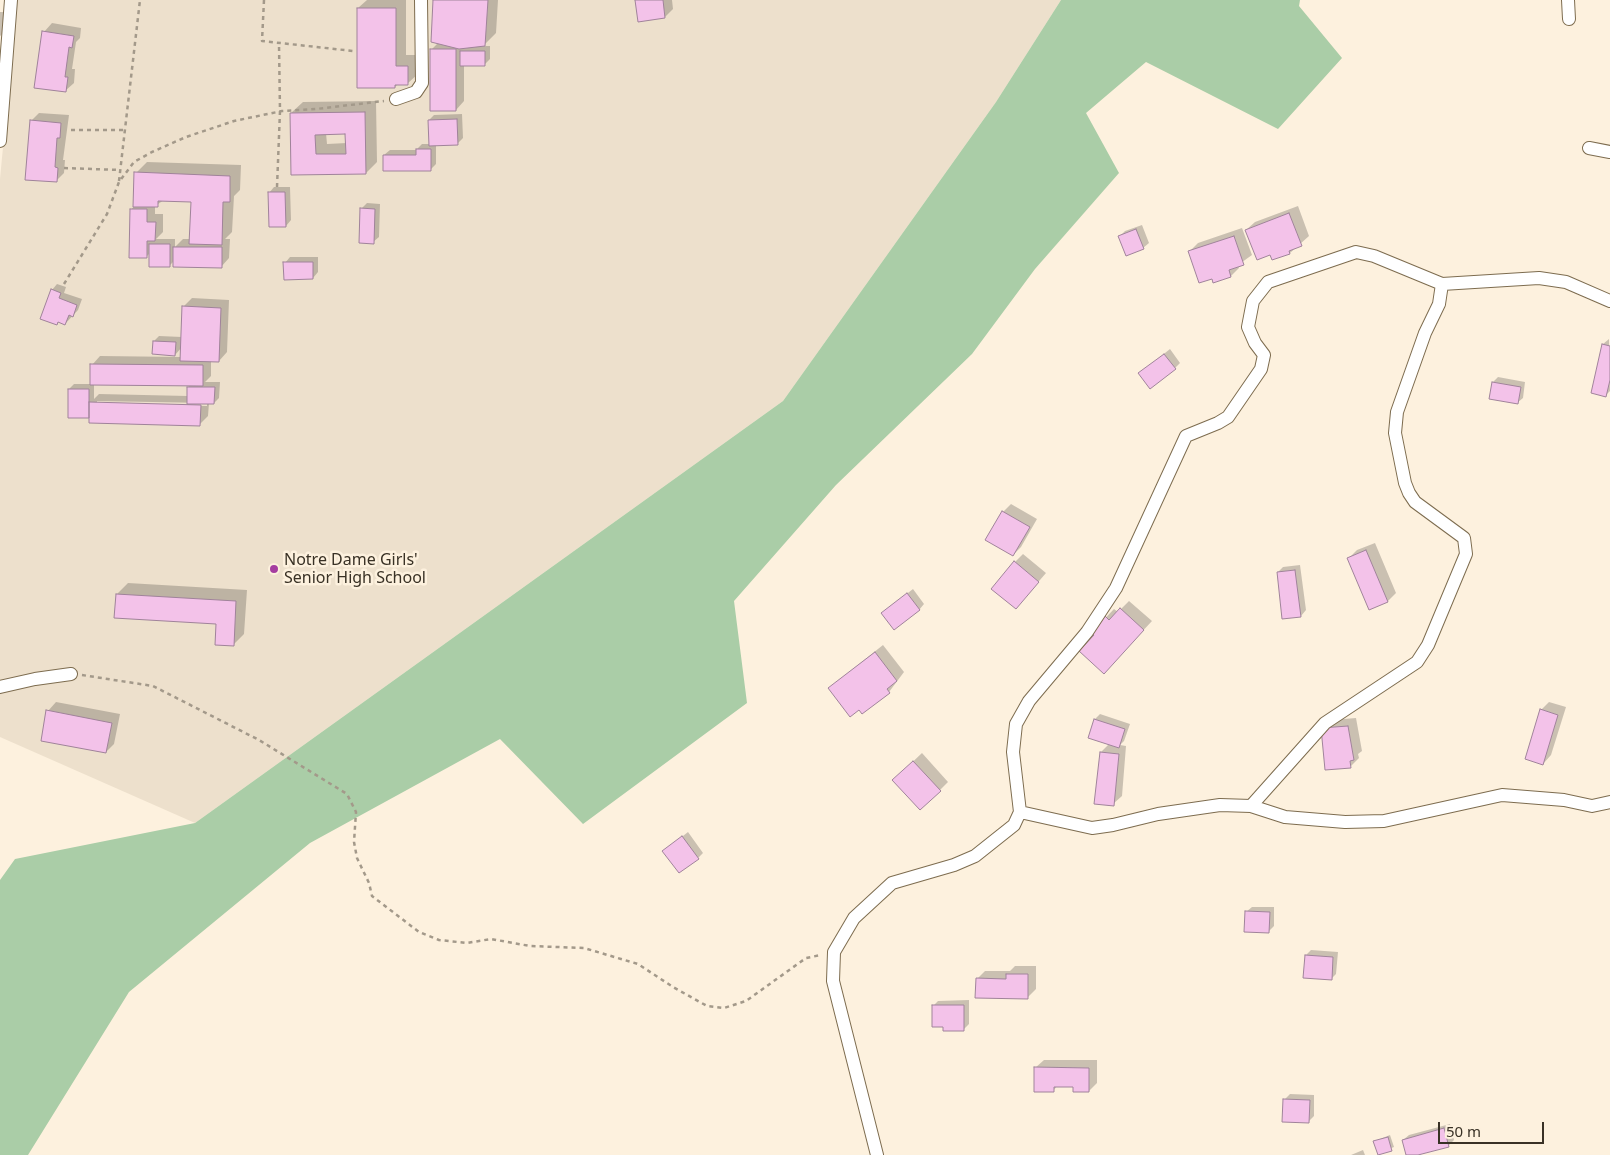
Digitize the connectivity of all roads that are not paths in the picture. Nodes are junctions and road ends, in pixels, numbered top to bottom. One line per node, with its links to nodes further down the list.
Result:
1 (11, 0): 6 (street)
2 (421, 0): 5 (street)
3 (1568, 0): 4 (street)
4 (1569, 19)
5 (396, 99)
6 (0, 141)
7 (1589, 148): 8 (street)
8 (1610, 152)
9 (1442, 284): 10 (street); 14 (street); 15 (street)
10 (1610, 301)
11 (71, 674): 12 (street)
12 (0, 687)
13 (1610, 802): 14 (street)
14 (1251, 806): 15 (street)
15 (1020, 812): 16 (street)
16 (877, 1154)

